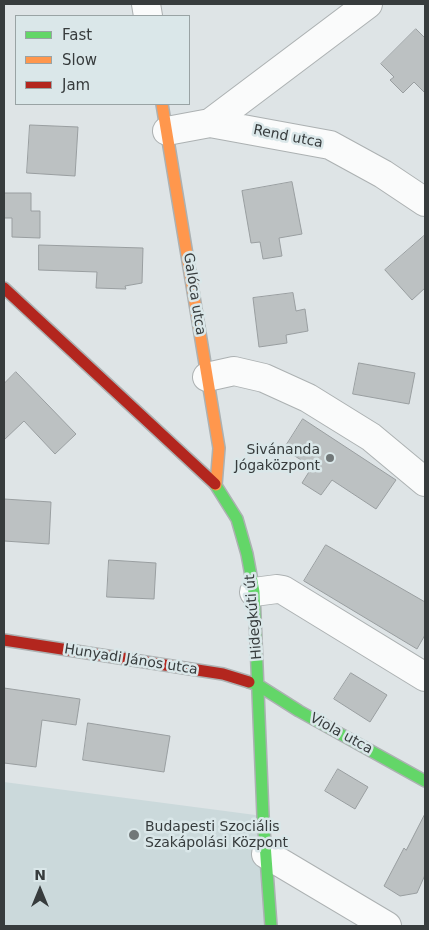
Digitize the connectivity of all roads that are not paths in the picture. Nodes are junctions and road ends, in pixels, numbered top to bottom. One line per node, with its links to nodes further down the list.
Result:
1 (368, 4): 3 (street)
2 (162, 105): 4 (street, Galóca utca)
3 (210, 122): 4 (street, Rend utca); 5 (street, Rend utca)
4 (167, 131): 7 (street, Galóca utca)
5 (425, 202)
6 (4, 288): 9 (street, Hidegkúti út)
7 (207, 377): 8 (street); 9 (street, Galóca utca)
8 (425, 482)
9 (216, 485): 10 (street, Hidegkúti út)
10 (254, 592): 12 (street); 13 (street, Hidegkúti út)
11 (4, 640): 13 (street, Hunyadi János utca)
12 (425, 677)
13 (258, 685): 14 (street, Viola utca); 15 (street, Hidegkúti út)
14 (425, 781)
15 (266, 854): 16 (street, Hidegkúti út); 17 (street)
16 (270, 926)
17 (387, 926)

